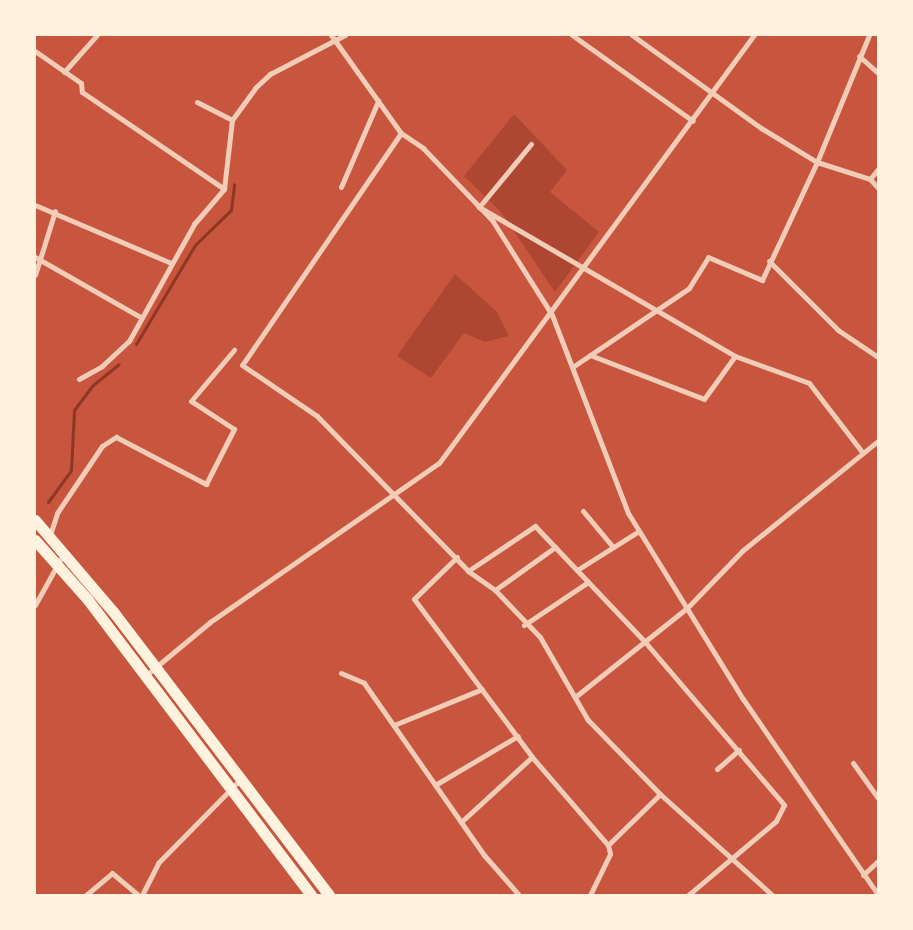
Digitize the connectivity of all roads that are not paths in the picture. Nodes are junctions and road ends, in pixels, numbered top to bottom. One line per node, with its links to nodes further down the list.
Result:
1 (97, 35): 11 (street)
2 (331, 35): 8 (street)
3 (345, 35): 8 (street)
4 (572, 35): 17 (street)
5 (632, 35): 13 (street)
6 (754, 35): 13 (street)
7 (869, 35): 10 (street)
8 (335, 40): 14 (street); 16 (street)
9 (35, 51): 11 (street)
10 (860, 56): 12 (street); 20 (street)
11 (64, 72): 25 (street)
12 (878, 73)
13 (713, 95): 17 (street); 20 (street)
14 (378, 101): 18 (street); 23 (street)
15 (197, 102): 16 (street)
16 (232, 120): 25 (street)
17 (693, 121): 32 (street)
18 (401, 133): 27 (street); 45 (street)
19 (530, 144): 27 (street)
20 (817, 162): 22 (street); 30 (street)
21 (878, 169): 22 (street)
22 (870, 179): 24 (street)
23 (341, 186)
24 (878, 188)
25 (224, 189): 31 (street)
26 (35, 204): 28 (street)
27 (479, 207): 32 (street); 35 (street)
28 (55, 211): 29 (street); 31 (street)
29 (38, 258): 33 (street); 36 (street)
30 (770, 261): 34 (street); 40 (street)
31 (172, 263): 36 (street)
32 (586, 267): 34 (street); 35 (street)
33 (35, 275)
34 (654, 312): 38 (street); 39 (street)
35 (552, 315): 41 (street); 45 (street)
36 (140, 317): 42 (street)
37 (234, 350): 49 (street)
38 (590, 355): 39 (street); 41 (street)
39 (736, 356): 44 (street)
40 (878, 357)
41 (574, 366): 48 (street)
42 (79, 378)
43 (878, 441): 44 (street)
44 (863, 453): 61 (street)
45 (395, 493): 54 (street); 64 (street)
46 (583, 511): 52 (street)
47 (35, 520): 49 (highway)
48 (640, 531): 52 (street); 61 (street)
49 (50, 536): 53 (highway)
50 (35, 540): 55 (highway)
51 (555, 547): 56 (street); 57 (street); 59 (street)
52 (613, 547): 56 (street)
53 (64, 552): 55 (street); 64 (highway)
54 (457, 557): 57 (street); 67 (street)
55 (57, 564): 60 (street); 66 (highway)
56 (577, 570): 58 (street)
57 (468, 571): 59 (street)
58 (588, 582): 62 (street); 63 (street)
59 (495, 590): 62 (street)
60 (35, 605)
61 (687, 608): 63 (street); 84 (street)
62 (524, 625): 68 (street)
63 (646, 642): 68 (street); 71 (street)
64 (154, 669): 66 (street); 75 (highway)
65 (341, 673): 69 (street)
66 (144, 677): 77 (highway)
67 (482, 689): 69 (street); 70 (street)
68 (575, 697): 78 (street)
69 (394, 725): 76 (street)
70 (518, 736): 72 (street); 76 (street)
71 (740, 750): 74 (street); 82 (street)
72 (532, 758): 80 (street); 81 (street)
73 (853, 764): 79 (street)
74 (717, 769)
75 (239, 781): 77 (street); 89 (highway)
76 (435, 785): 80 (street)
77 (229, 791): 87 (street); 88 (highway)
78 (660, 794): 81 (street); 82 (street)
79 (878, 798)
80 (461, 822): 90 (street)
81 (608, 845): 91 (street)
82 (732, 858): 92 (street); 93 (street)
83 (878, 861): 84 (street)
84 (863, 875): 94 (street)
85 (86, 895): 86 (street)
86 (138, 895)
87 (142, 895)
88 (311, 895)
89 (329, 895)
90 (519, 895)
91 (590, 895)
92 (688, 895)
93 (772, 895)
94 (878, 895)

